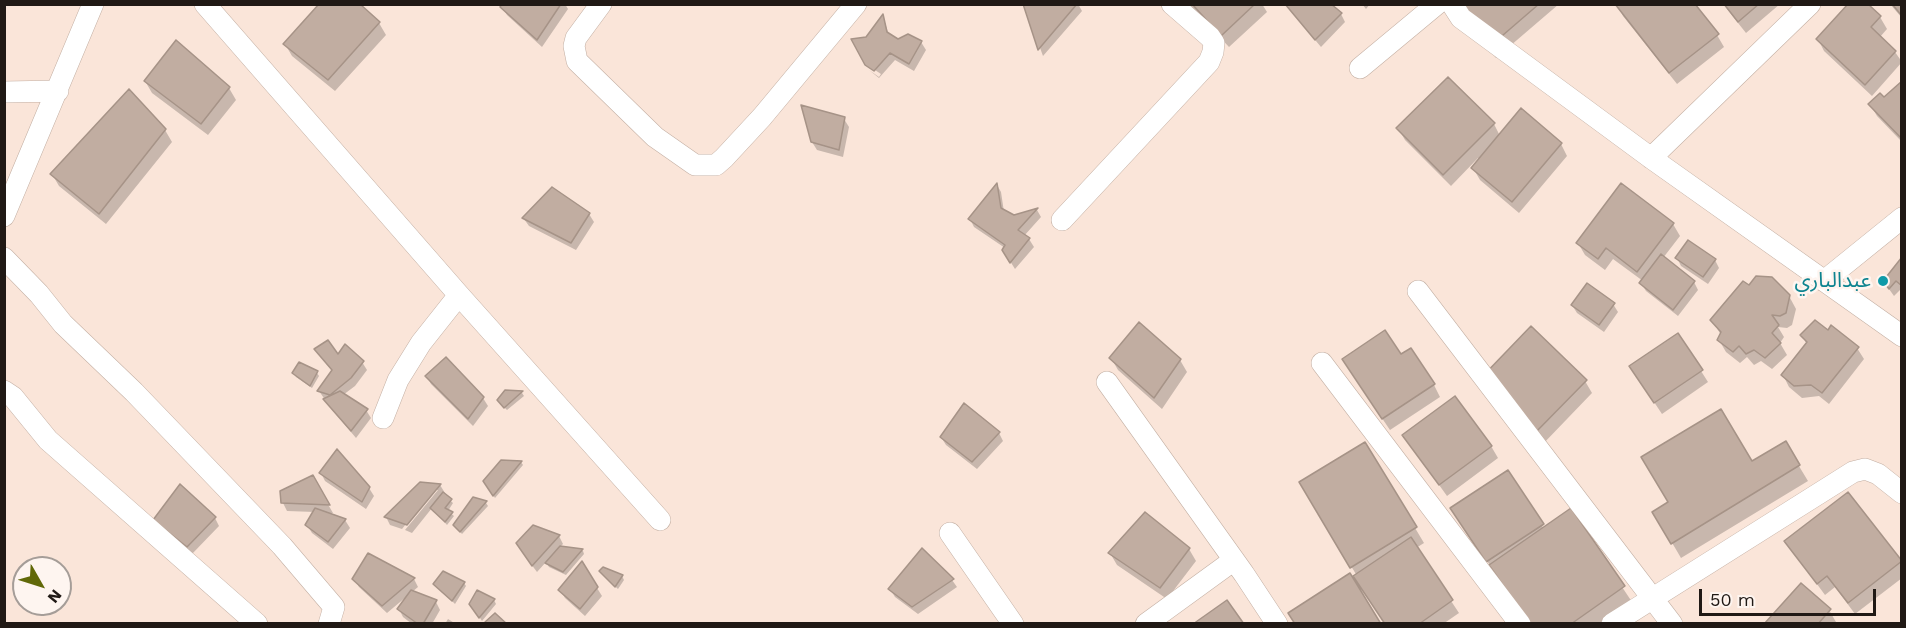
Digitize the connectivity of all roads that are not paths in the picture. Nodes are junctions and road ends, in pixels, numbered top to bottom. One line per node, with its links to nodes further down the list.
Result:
1 (93, 4): 11 (street)
2 (205, 4): 19 (street)
3 (601, 4): 4 (street)
4 (856, 4)
5 (1172, 4): 15 (street)
6 (1437, 4): 9 (street)
7 (1452, 4): 12 (street)
8 (1809, 4): 12 (street)
9 (1360, 68)
10 (4, 92): 11 (street)
11 (58, 92): 13 (street)
12 (1651, 158): 17 (street)
13 (4, 216)
14 (1902, 218): 17 (street)
15 (1062, 220)
16 (4, 258): 31 (street)
17 (1824, 281): 20 (street)
18 (1418, 291): 29 (street)
19 (459, 295): 24 (street); 26 (street)
20 (1902, 336)
21 (1322, 363): 35 (street)
22 (1107, 382): 28 (street)
23 (4, 392): 30 (street)
24 (383, 418)
25 (1902, 493): 29 (street)
26 (660, 520)
27 (950, 533): 32 (street)
28 (1234, 560): 33 (street); 34 (street)
29 (1651, 599): 36 (street); 37 (street)
30 (257, 624)
31 (328, 624)
32 (1013, 624)
33 (1146, 624)
34 (1277, 624)
35 (1520, 624)
36 (1612, 624)
37 (1672, 624)

